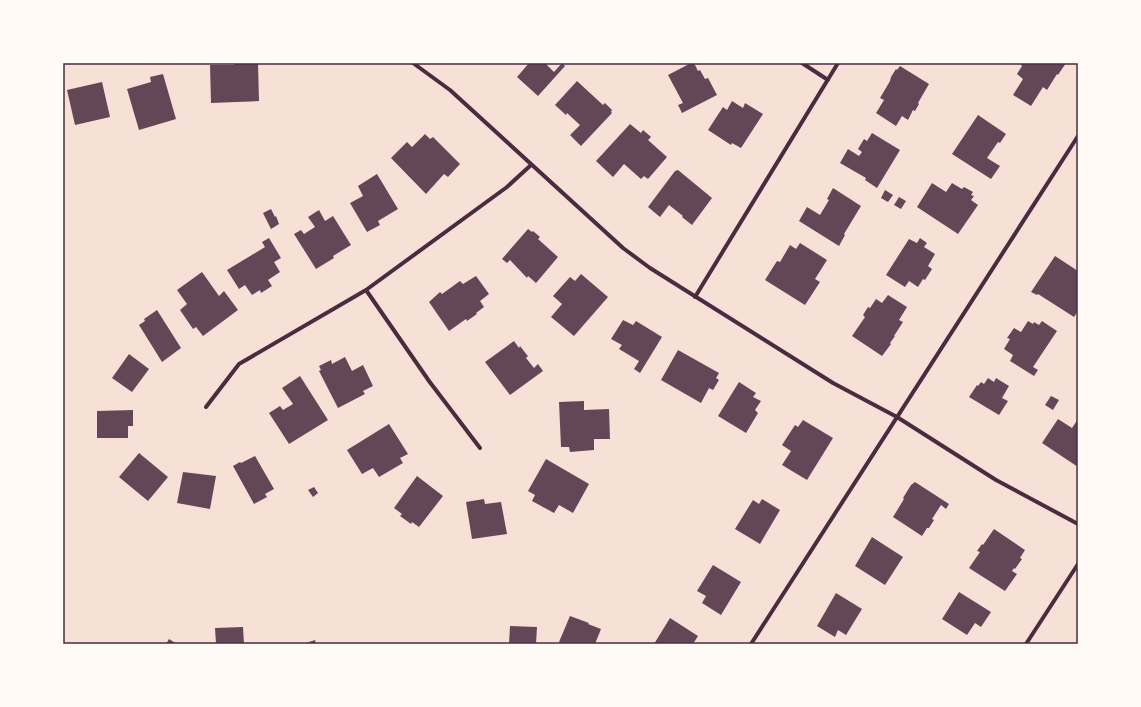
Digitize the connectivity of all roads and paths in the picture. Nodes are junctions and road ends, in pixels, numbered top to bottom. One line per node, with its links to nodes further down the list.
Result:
1 (413, 63): 6 (street)
2 (802, 63): 4 (street)
3 (838, 63): 4 (street)
4 (828, 80): 8 (street)
5 (1078, 136): 10 (street)
6 (531, 165): 7 (street); 8 (street)
7 (366, 290): 9 (street); 11 (street)
8 (695, 297): 10 (street)
9 (206, 406)
10 (897, 417): 12 (street); 14 (street)
11 (480, 448)
12 (1078, 524)
13 (1078, 564): 15 (street)
14 (751, 644)
15 (1026, 644)

